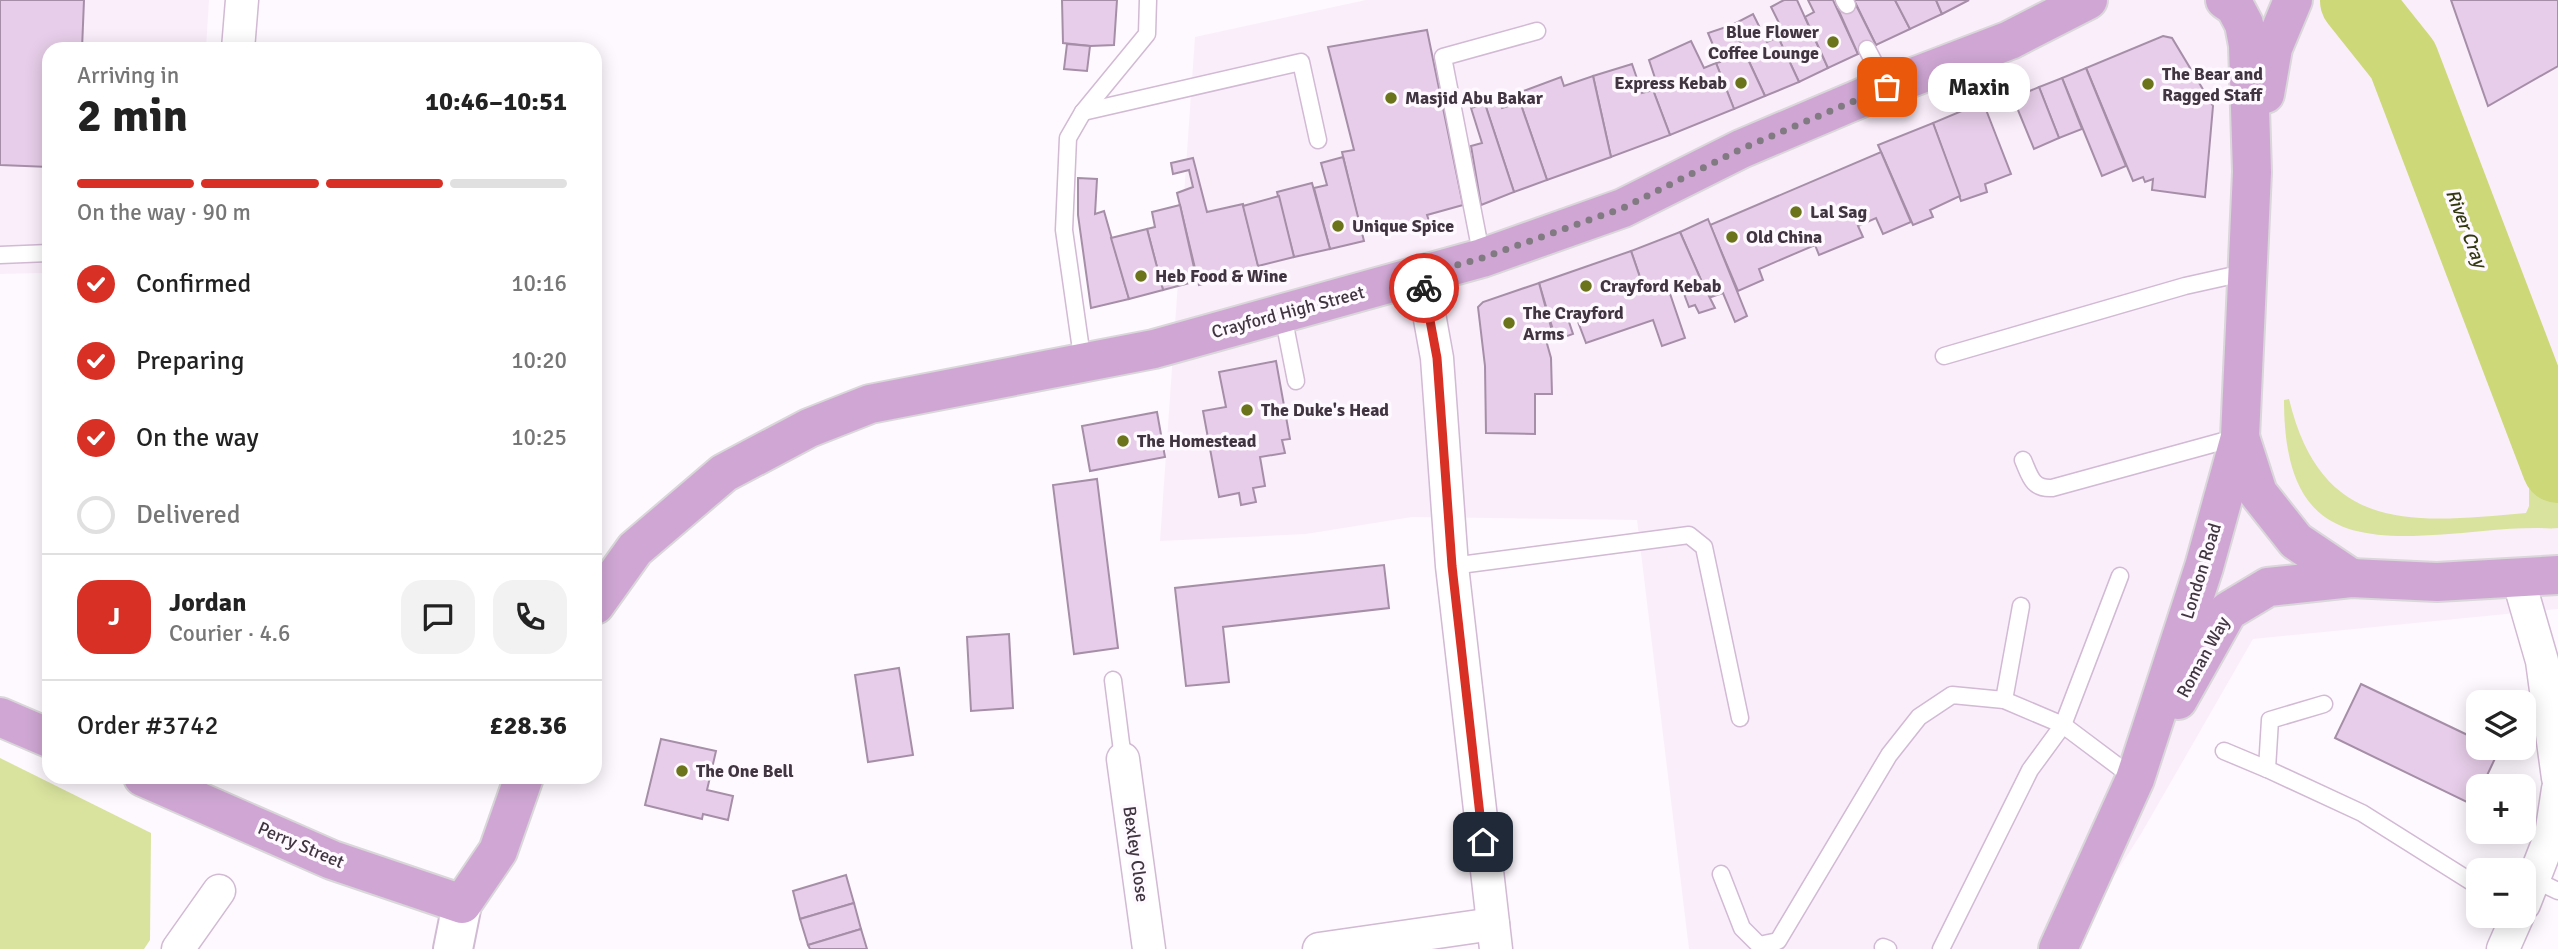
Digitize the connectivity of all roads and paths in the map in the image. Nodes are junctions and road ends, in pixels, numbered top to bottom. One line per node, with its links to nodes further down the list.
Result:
1 (242, 0): 7 (street)
2 (1148, 0): 10 (lane)
3 (2088, 0): 9 (main road, Crayford High Street)
4 (2225, 0): 12 (main road, London Road)
5 (2293, 0): 12 (main road, London Road)
6 (1537, 31): 15 (lane)
7 (239, 42)
8 (1867, 49): 9 (lane)
9 (1887, 87): 15 (main road, Crayford High Street)
10 (1083, 112): 11 (lane); 20 (lane)
11 (1318, 140)
12 (2252, 172): 16 (main road, London Road)
13 (42, 253): 14 (lane)
14 (0, 255)
15 (1482, 258): 17 (main road, Crayford High Street)
16 (2248, 272): 19 (lane); 22 (main road, London Road)
17 (1422, 275): 18 (main road, Crayford High Street); 24 (street)
18 (1283, 314): 20 (main road, Crayford High Street); 21 (lane)
19 (1944, 356)
20 (1083, 364): 28 (main road, Crayford High Street)
21 (1296, 382)
22 (2240, 437): 23 (lane); 27 (main road); 40 (main road, London Road)
23 (2023, 460)
24 (1452, 566): 34 (lane); 51 (street)
25 (2120, 576): 35 (lane)
26 (2539, 576): 27 (main road, Roman Way); 41 (street)
27 (2351, 578): 40 (main road, Roman Way)
28 (602, 595)
29 (2021, 606): 31 (lane)
30 (1113, 680): 38 (lane)
31 (2004, 700): 35 (lane); 45 (lane)
32 (2324, 704): 39 (lane)
33 (0, 717): 36 (main road)
34 (1740, 718)
35 (2063, 724): 40 (lane); 56 (lane)
36 (42, 735)
37 (2224, 751): 39 (lane)
38 (1123, 759): 54 (street, Bexley Close)
39 (2267, 769): 46 (lane)
40 (2134, 779): 57 (main road, London Road)
41 (2558, 779)
42 (522, 784): 49 (main road)
43 (191, 787): 49 (main road, Perry Street)
44 (2558, 789): 48 (street)
45 (1721, 874)
46 (2466, 878)
47 (219, 891): 52 (street)
48 (2539, 892)
49 (462, 904): 53 (street)
50 (2512, 928): 58 (street)
51 (1495, 937): 55 (street)
52 (178, 949)
53 (453, 949)
54 (1149, 949)
55 (1319, 949)
56 (1941, 949)
57 (2058, 949)
58 (2503, 949)

